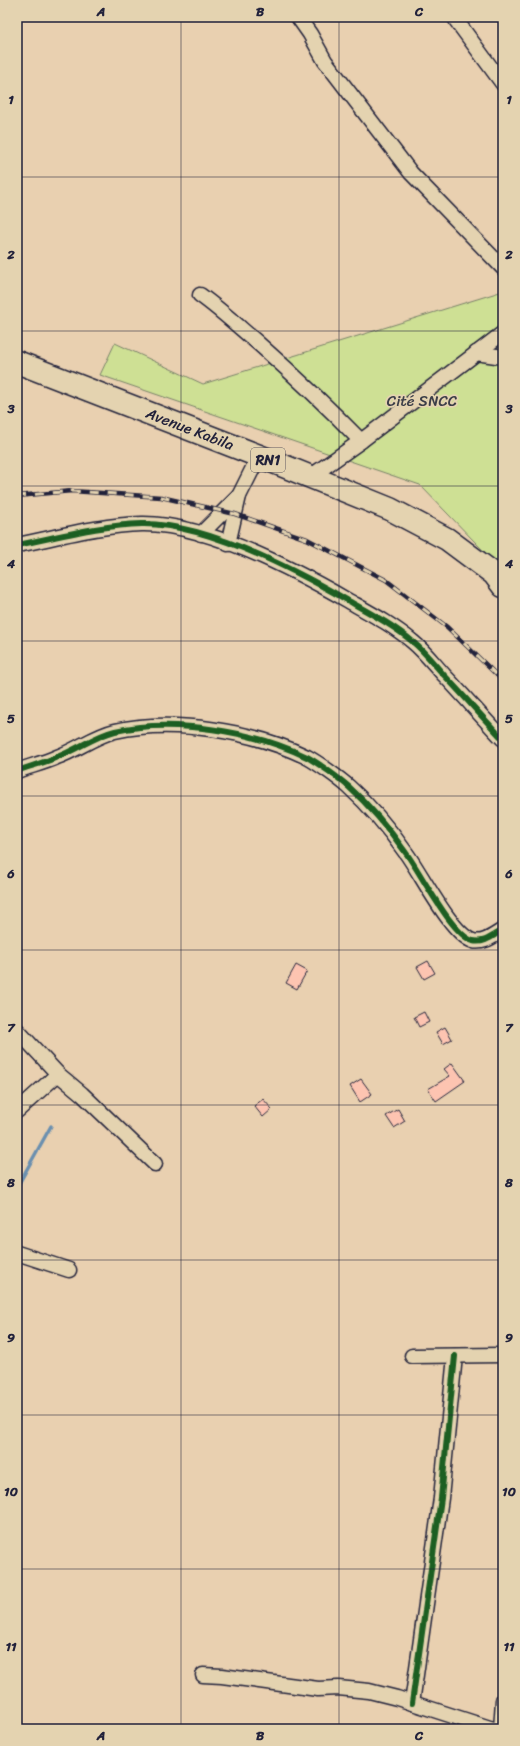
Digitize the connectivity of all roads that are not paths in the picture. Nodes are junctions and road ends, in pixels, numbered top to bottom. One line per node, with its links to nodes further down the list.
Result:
1 (298, 17): 4 (street)
2 (456, 20): 3 (street)
3 (503, 84)
4 (503, 268)
5 (200, 295): 10 (street)
6 (503, 333): 7 (street)
7 (476, 353): 8 (street); 10 (street)
8 (503, 357)
9 (17, 362): 11 (highway, Avenue Kabila / RN1)
10 (361, 441): 12 (street)
11 (258, 456): 12 (highway, Avenue Kabila / RN1); 13 (street)
12 (310, 477): 17 (highway, Avenue Kabila / RN1)
13 (239, 496): 14 (street); 15 (street)
14 (200, 534): 15 (street); 16 (street)
15 (228, 544): 18 (street)
16 (17, 545)
17 (500, 576)
18 (503, 739)
19 (17, 771): 20 (street)
20 (503, 930)
21 (17, 1030): 22 (street)
22 (58, 1074): 23 (street); 24 (street)
23 (17, 1111)
24 (155, 1164)
25 (17, 1253): 26 (street)
26 (69, 1270)
27 (503, 1355): 29 (street)
28 (412, 1356): 29 (street)
29 (455, 1356): 32 (street)
30 (203, 1675): 32 (street)
31 (503, 1700): 34 (street)
32 (412, 1704): 33 (street)
33 (493, 1729)
34 (502, 1729)

